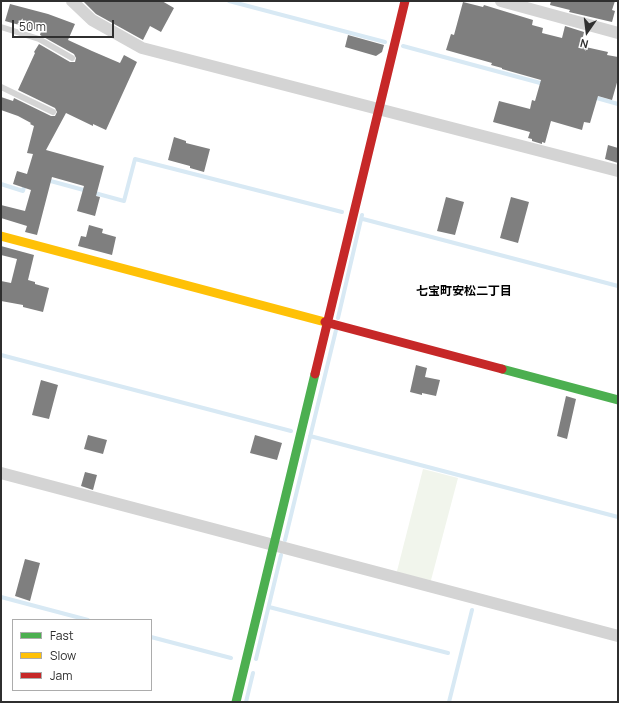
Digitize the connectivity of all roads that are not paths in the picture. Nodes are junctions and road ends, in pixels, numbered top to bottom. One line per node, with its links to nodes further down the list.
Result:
1 (72, 1): 8 (street)
2 (405, 1): 8 (street)
3 (501, 1): 5 (street)
4 (1, 27): 6 (lane)
5 (618, 33)
6 (72, 58)
7 (1, 87): 9 (lane)
8 (380, 109): 10 (street); 12 (street)
9 (53, 112)
10 (618, 171)
11 (1, 236): 12 (street)
12 (328, 323): 13 (street); 15 (street)
13 (618, 400)
14 (1, 473): 15 (street)
15 (274, 545): 16 (street); 17 (street)
16 (618, 636)
17 (236, 702)

